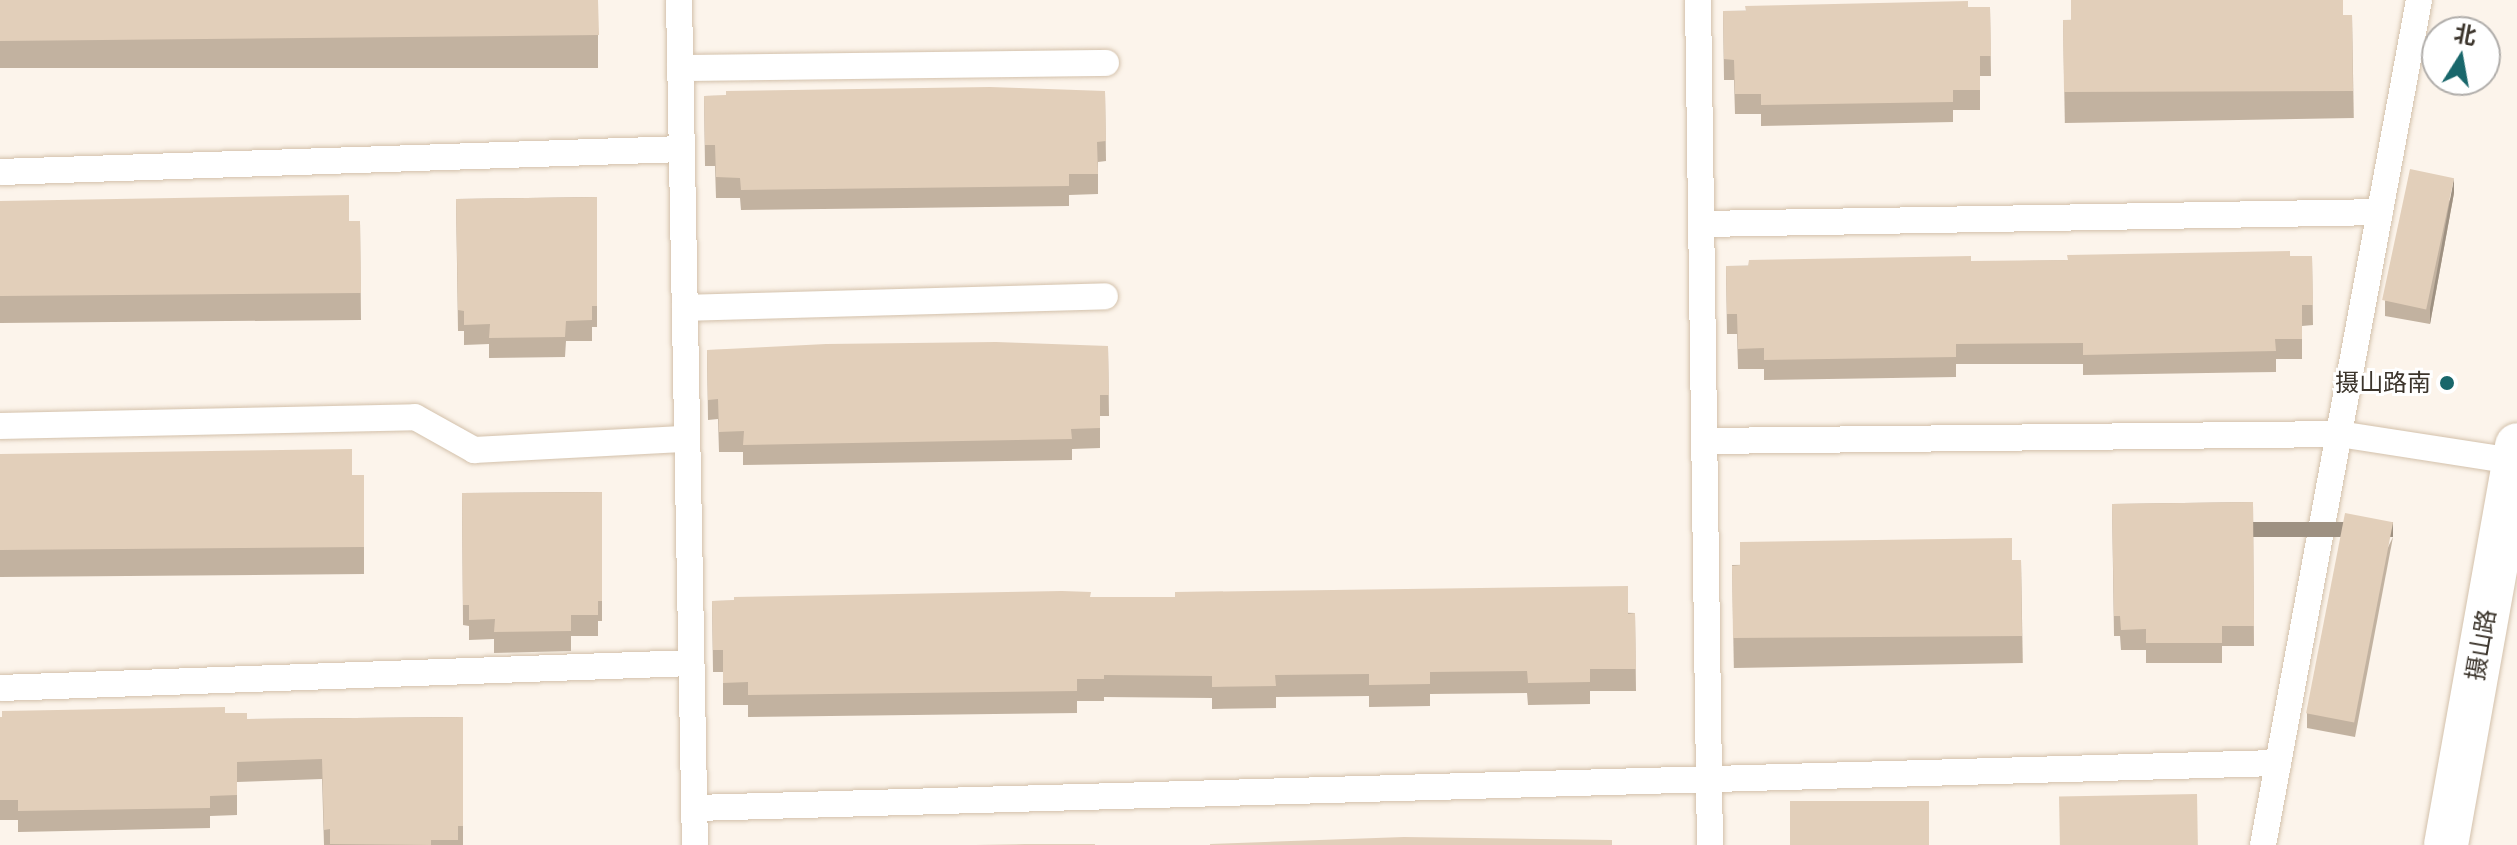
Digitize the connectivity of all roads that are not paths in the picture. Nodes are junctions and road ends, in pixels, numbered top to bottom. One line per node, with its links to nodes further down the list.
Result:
1 (679, 0): 5 (lane)
2 (1698, 0): 9 (lane)
3 (2419, 0): 8 (lane)
4 (1106, 63): 5 (lane)
5 (680, 68): 6 (lane)
6 (681, 149): 7 (lane); 11 (lane)
7 (0, 172)
8 (2380, 212): 9 (lane); 13 (lane)
9 (1702, 224): 15 (lane)
10 (1105, 296): 11 (lane)
11 (685, 308): 14 (lane)
12 (0, 426): 14 (lane)
13 (2339, 434): 15 (lane); 16 (lane); 19 (lane)
14 (687, 439): 17 (lane)
15 (1704, 441): 20 (lane)
16 (2516, 453): 25 (street, 摄山路)
17 (691, 663): 18 (lane); 21 (lane)
18 (0, 688)
19 (2278, 763): 20 (lane); 24 (lane)
20 (1709, 780): 21 (lane); 23 (lane)
21 (695, 808): 22 (lane)
22 (695, 845)
23 (1710, 845)
24 (2263, 845)
25 (2446, 845)

